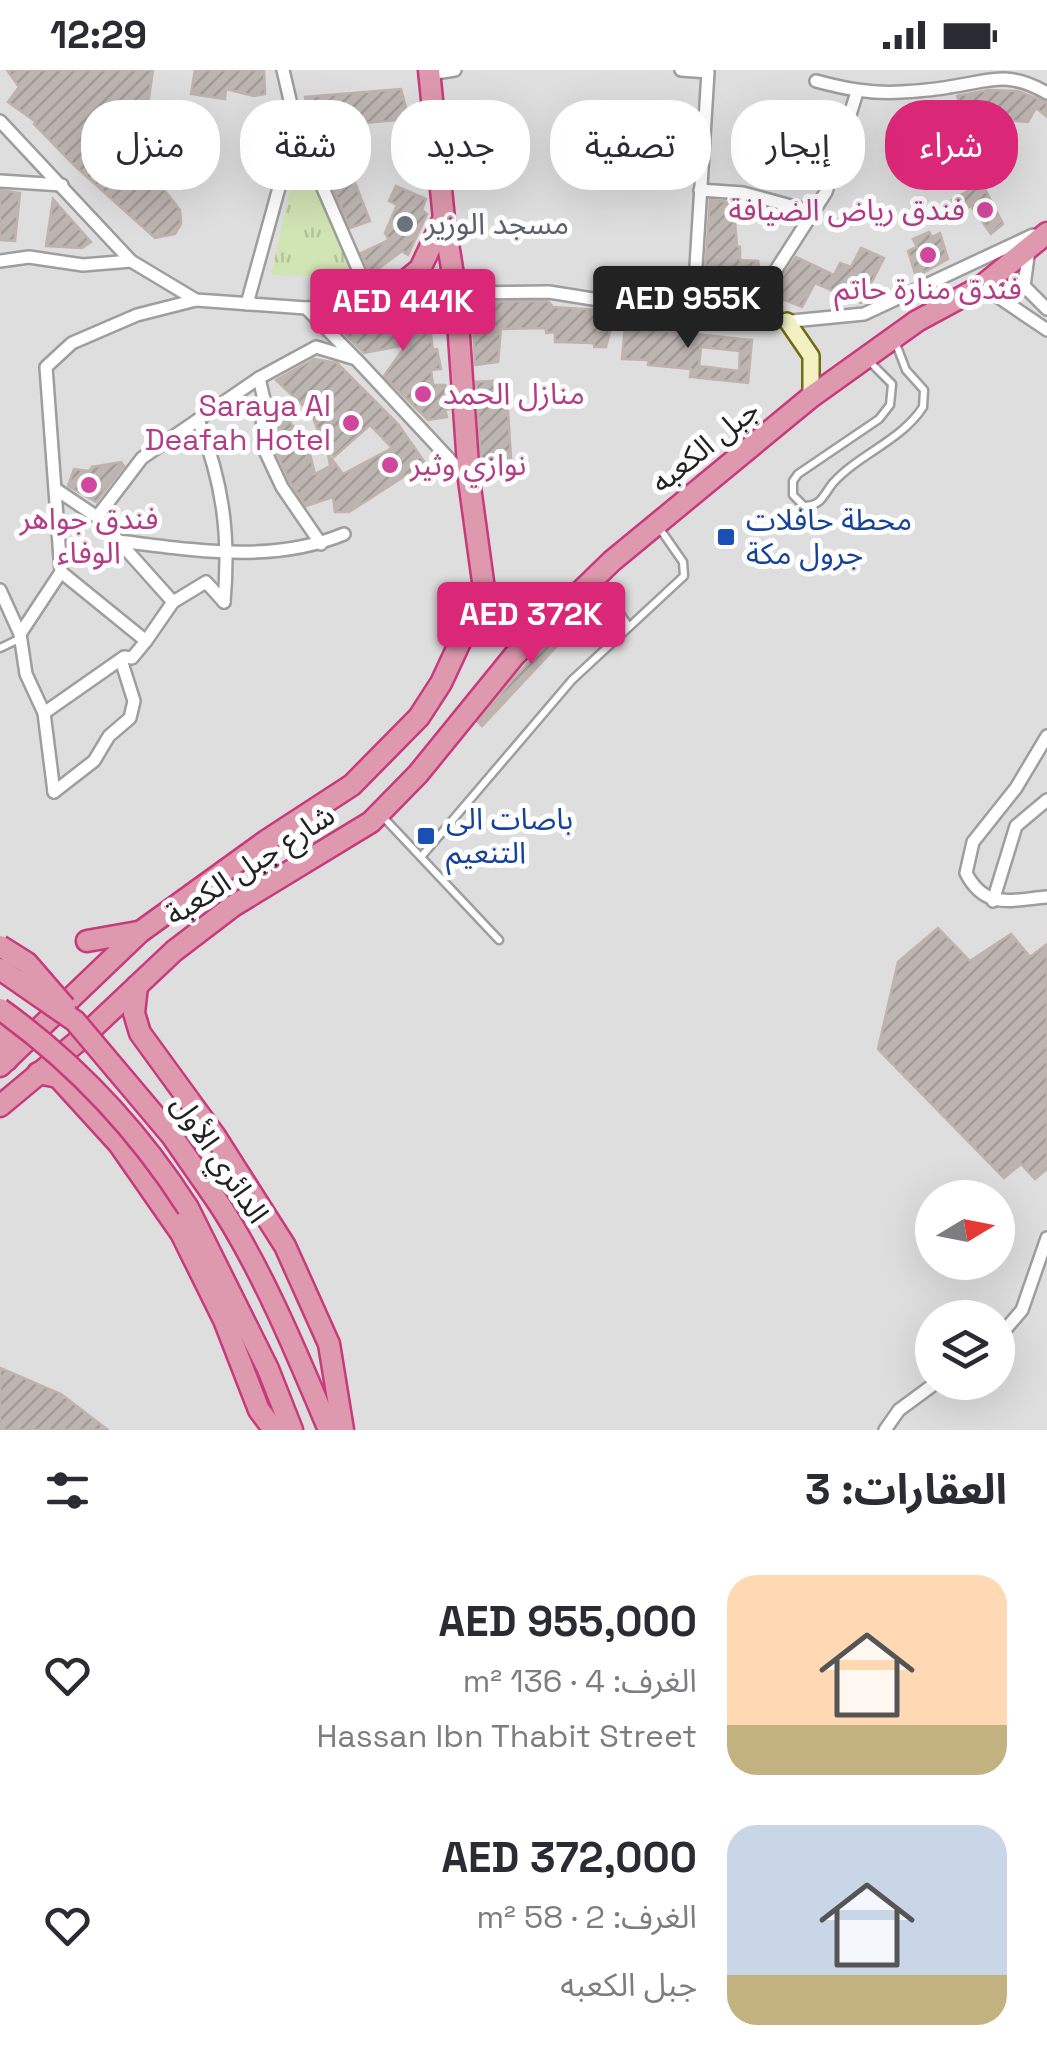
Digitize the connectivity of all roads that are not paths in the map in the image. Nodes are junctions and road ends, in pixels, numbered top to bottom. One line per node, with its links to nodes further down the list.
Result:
1 (283, 70): 8 (street)
2 (455, 70): 4 (street)
3 (681, 70): 9 (street)
4 (429, 72): 17 (highway)
5 (816, 81): 6 (street)
6 (857, 92): 7 (street); 16 (street)
7 (1047, 94)
8 (290, 100)
9 (706, 100)
10 (0, 121): 12 (street)
11 (0, 181): 12 (street)
12 (62, 185): 21 (street)
13 (278, 190): 26 (street)
14 (326, 190): 25 (street)
15 (700, 190): 16 (street); 29 (street)
16 (813, 212): 31 (street)
17 (444, 218): 23 (highway); 25 (highway)
18 (1047, 231): 19 (highway, جبل الكعبه); 30 (street)
19 (1030, 247): 22 (highway, جبل الكعبه); 28 (street)
20 (0, 261): 21 (street)
21 (131, 261): 24 (street)
22 (982, 286): 32 (street); 33 (highway, جبل الكعبه)
23 (456, 293): 25 (street); 29 (street); 39 (highway)
24 (196, 300): 26 (street); 40 (street)
25 (377, 300): 27 (street)
26 (247, 304): 27 (street)
27 (306, 308): 35 (street)
28 (1047, 309)
29 (693, 316): 31 (street)
30 (787, 321): 31 (street); 37 (street)
31 (757, 322)
32 (1047, 330)
33 (894, 338): 34 (highway, جبل الكعبه); 34 (lane)
34 (866, 358): 37 (highway, جبل الكعبه)
35 (356, 360): 36 (street); 39 (street)
36 (260, 378): 38 (street); 45 (street)
37 (812, 397): 42 (highway, جبل الكعبه)
38 (198, 420): 41 (street); 46 (street)
39 (469, 480): 50 (highway)
40 (57, 490): 41 (street); 47 (street)
41 (97, 517): 44 (street)
42 (657, 524): 48 (highway, جبل الكعبه); 52 (lane)
43 (344, 534): 45 (street)
44 (118, 541): 46 (street); 51 (street)
45 (321, 544): 46 (street)
46 (229, 554): 51 (street)
47 (61, 572): 53 (street); 55 (street)
48 (587, 586): 52 (lane); 54 (highway, جبل الكعبه)
49 (0, 590): 53 (street)
50 (482, 595): 54 (highway); 66 (highway, شارع جبل الكعبة)
51 (173, 602): 55 (street)
52 (629, 627): 63 (lane)
53 (20, 636): 56 (lane); 59 (street)
54 (537, 636): 57 (highway, جبل الكعبه)
55 (146, 641): 58 (street)
56 (0, 648)
57 (514, 656): 62 (highway, شارع جبل الكعبة)
58 (121, 660): 59 (street); 59 (street)
59 (44, 712)
60 (1047, 736): 65 (street)
61 (1047, 800): 65 (street)
62 (380, 813): 63 (lane); 71 (highway, شارع جبل الكعبة)
63 (421, 857): 67 (lane)
64 (1047, 897): 65 (street)
65 (993, 901)
66 (140, 932): 68 (highway); 75 (highway, شارع جبل الكعبة)
67 (499, 940)
68 (87, 941)
69 (0, 946): 73 (highway, bridge)
70 (0, 969): 73 (highway, الدائري الأول, bridge)
71 (136, 986): 76 (highway, شارع جبل الكعبة); 84 (highway)
72 (0, 1009): 82 (highway, الدائري الأول, bridge)
73 (75, 1021): 83 (highway, الدائري الأول, bridge)
74 (0, 1031): 75 (highway)
75 (4, 1063)
76 (38, 1074): 77 (highway, شارع جبل الكعبة); 81 (highway)
77 (0, 1106)
78 (1047, 1238): 79 (street)
79 (1015, 1318)
80 (915, 1398): 85 (street)
81 (274, 1430)
82 (292, 1430)
83 (328, 1430)
84 (343, 1430)
85 (884, 1430)

